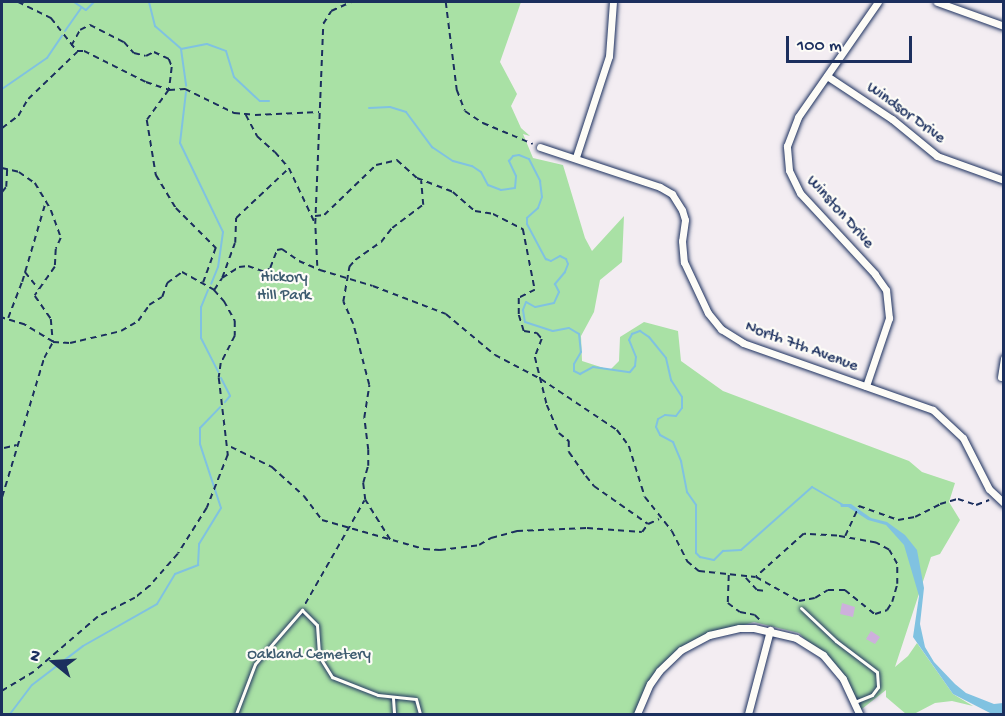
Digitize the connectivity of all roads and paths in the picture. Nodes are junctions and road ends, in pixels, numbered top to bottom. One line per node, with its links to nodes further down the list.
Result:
1 (18, 2): 8 (path)
2 (351, 2): 12 (path)
3 (446, 2): 15 (path)
4 (613, 2): 16 (street)
5 (878, 2): 10 (street, Winston Drive)
6 (937, 2): 7 (street)
7 (1004, 26)
8 (71, 46): 9 (path); 11 (path)
9 (77, 51): 11 (path); 14 (path)
10 (827, 76): 21 (street, Windsor Drive); 39 (street, Winston Drive)
11 (169, 90): 13 (path); 30 (path)
12 (319, 112): 13 (path); 24 (path)
13 (246, 114): 19 (path)
14 (2, 128)
15 (540, 147): 16 (street, North 7th Avenue)
16 (576, 158): 39 (street, North 7th Avenue)
17 (2, 168): 18 (path)
18 (7, 168): 22 (path); 23 (path)
19 (289, 168): 25 (path); 28 (path)
20 (421, 180): 24 (path); 29 (path); 38 (path)
21 (1004, 180)
22 (2, 192)
23 (45, 202): 27 (path); 31 (path)
24 (315, 216): 25 (path)
25 (315, 224): 26 (path)
26 (316, 266): 28 (path); 29 (path)
27 (25, 271): 31 (path); 34 (path)
28 (222, 278): 32 (path)
29 (348, 278): 38 (path); 45 (path)
30 (203, 283): 32 (path); 35 (path)
31 (39, 289): 35 (path)
32 (214, 290): 41 (path)
33 (2, 318): 34 (path)
34 (7, 318): 35 (path)
35 (53, 342): 40 (path)
36 (1004, 358): 37 (street)
37 (1001, 377)
38 (541, 379): 47 (path); 48 (path)
39 (866, 386): 43 (street, North 7th Avenue)
40 (18, 445): 42 (path); 44 (path)
41 (229, 446): 49 (path); 61 (path)
42 (4, 448)
43 (994, 495): 46 (street, North 7th Avenue); 50 (path)
44 (2, 497)
45 (365, 500): 49 (path); 51 (path)
46 (1004, 503)
47 (660, 519): 48 (path); 52 (path)
48 (648, 524): 51 (path)
49 (349, 529): 51 (path); 59 (path)
50 (845, 537): 53 (path); 56 (path)
51 (390, 541)
52 (729, 574): 54 (path); 60 (path)
53 (756, 577): 54 (path); 56 (path)
54 (746, 578): 55 (path)
55 (767, 591)
56 (799, 601): 57 (path)
57 (794, 603)
58 (801, 608): 63 (lane)
59 (302, 610): 62 (lane); 64 (lane)
60 (767, 630): 63 (street); 67 (street); 68 (street)
61 (2, 691)
62 (393, 698): 65 (lane); 66 (lane)
63 (855, 702): 69 (street)
64 (236, 714)
65 (394, 714)
66 (420, 714)
67 (638, 714)
68 (748, 714)
69 (859, 714)

